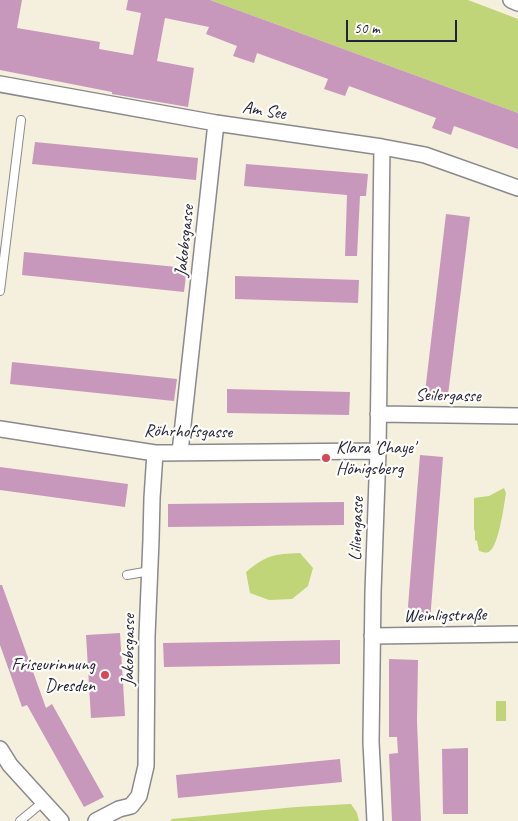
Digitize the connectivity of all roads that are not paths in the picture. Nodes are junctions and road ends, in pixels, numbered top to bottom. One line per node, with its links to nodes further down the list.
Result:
1 (511, 0): 2 (street)
2 (518, 2)
3 (0, 84): 5 (street, Am See)
4 (21, 120): 8 (lane)
5 (216, 123): 6 (street, Am See); 13 (street, Jakobsgasse)
6 (382, 148): 7 (street, Am See); 9 (street, Liliengasse)
7 (518, 188)
8 (0, 291)
9 (378, 414): 10 (street, Seilergasse); 12 (street, Liliengasse)
10 (518, 416)
11 (0, 429): 14 (street, Röhrhofsgasse)
12 (378, 451): 13 (street, Röhrhofsgasse); 18 (street, Liliengasse)
13 (180, 452): 14 (street, Röhrhofsgasse)
14 (155, 453): 15 (street, Jakobsgasse)
15 (150, 571): 16 (lane); 23 (street, Jakobsgasse)
16 (127, 575)
17 (518, 634): 18 (street, Weinligstraße)
18 (372, 636): 24 (street, Liliengasse)
19 (0, 749): 20 (street)
20 (43, 802): 21 (lane); 22 (street)
21 (20, 821)
22 (61, 821)
23 (96, 821)
24 (375, 821)

